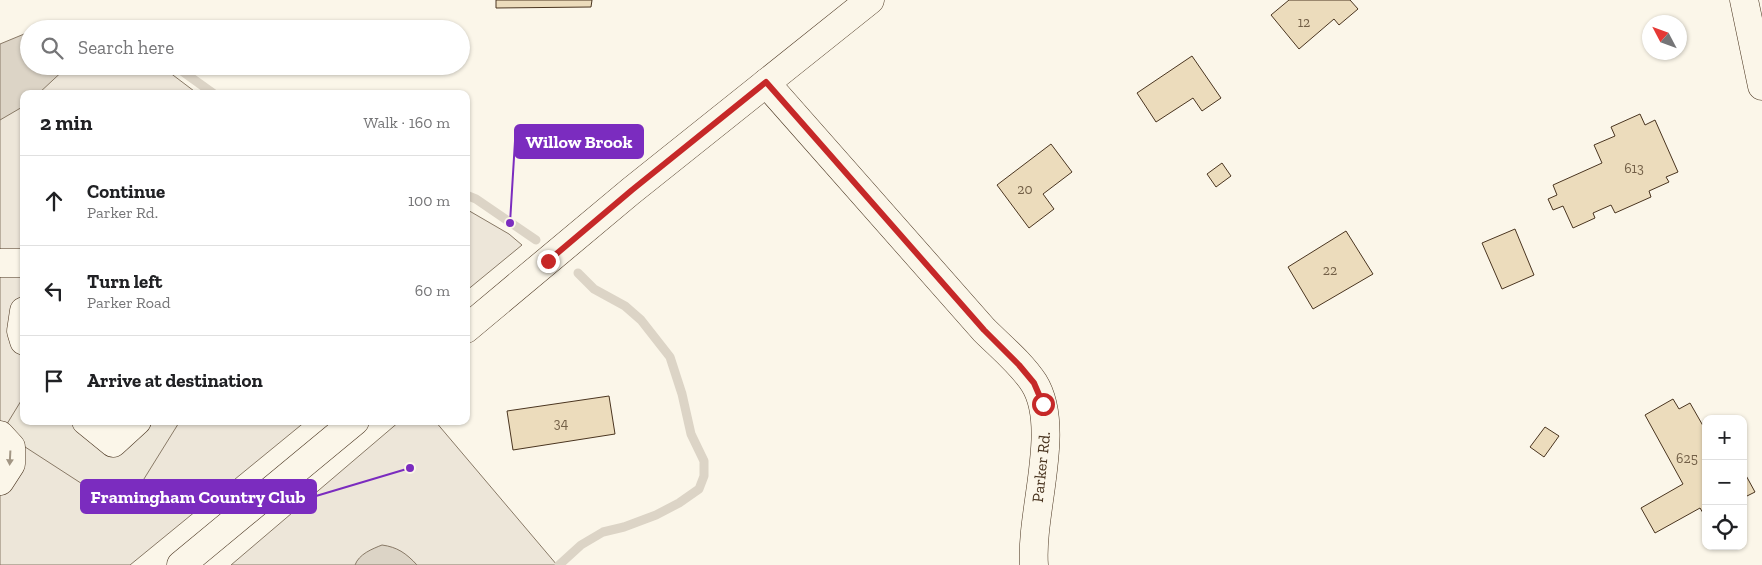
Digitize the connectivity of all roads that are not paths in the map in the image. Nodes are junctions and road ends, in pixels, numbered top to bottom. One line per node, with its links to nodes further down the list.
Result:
1 (870, 0): 3 (street)
2 (1744, 0): 4 (street)
3 (766, 82): 7 (street); 14 (street, Parker Rd.)
4 (1762, 86)
5 (0, 263): 6 (street)
6 (20, 263)
7 (470, 326)
8 (91, 425): 9 (street)
9 (133, 425)
10 (350, 425): 13 (street)
11 (0, 435): 12 (street, one-way to 12)
12 (0, 481)
13 (181, 565)
14 (1034, 565)

